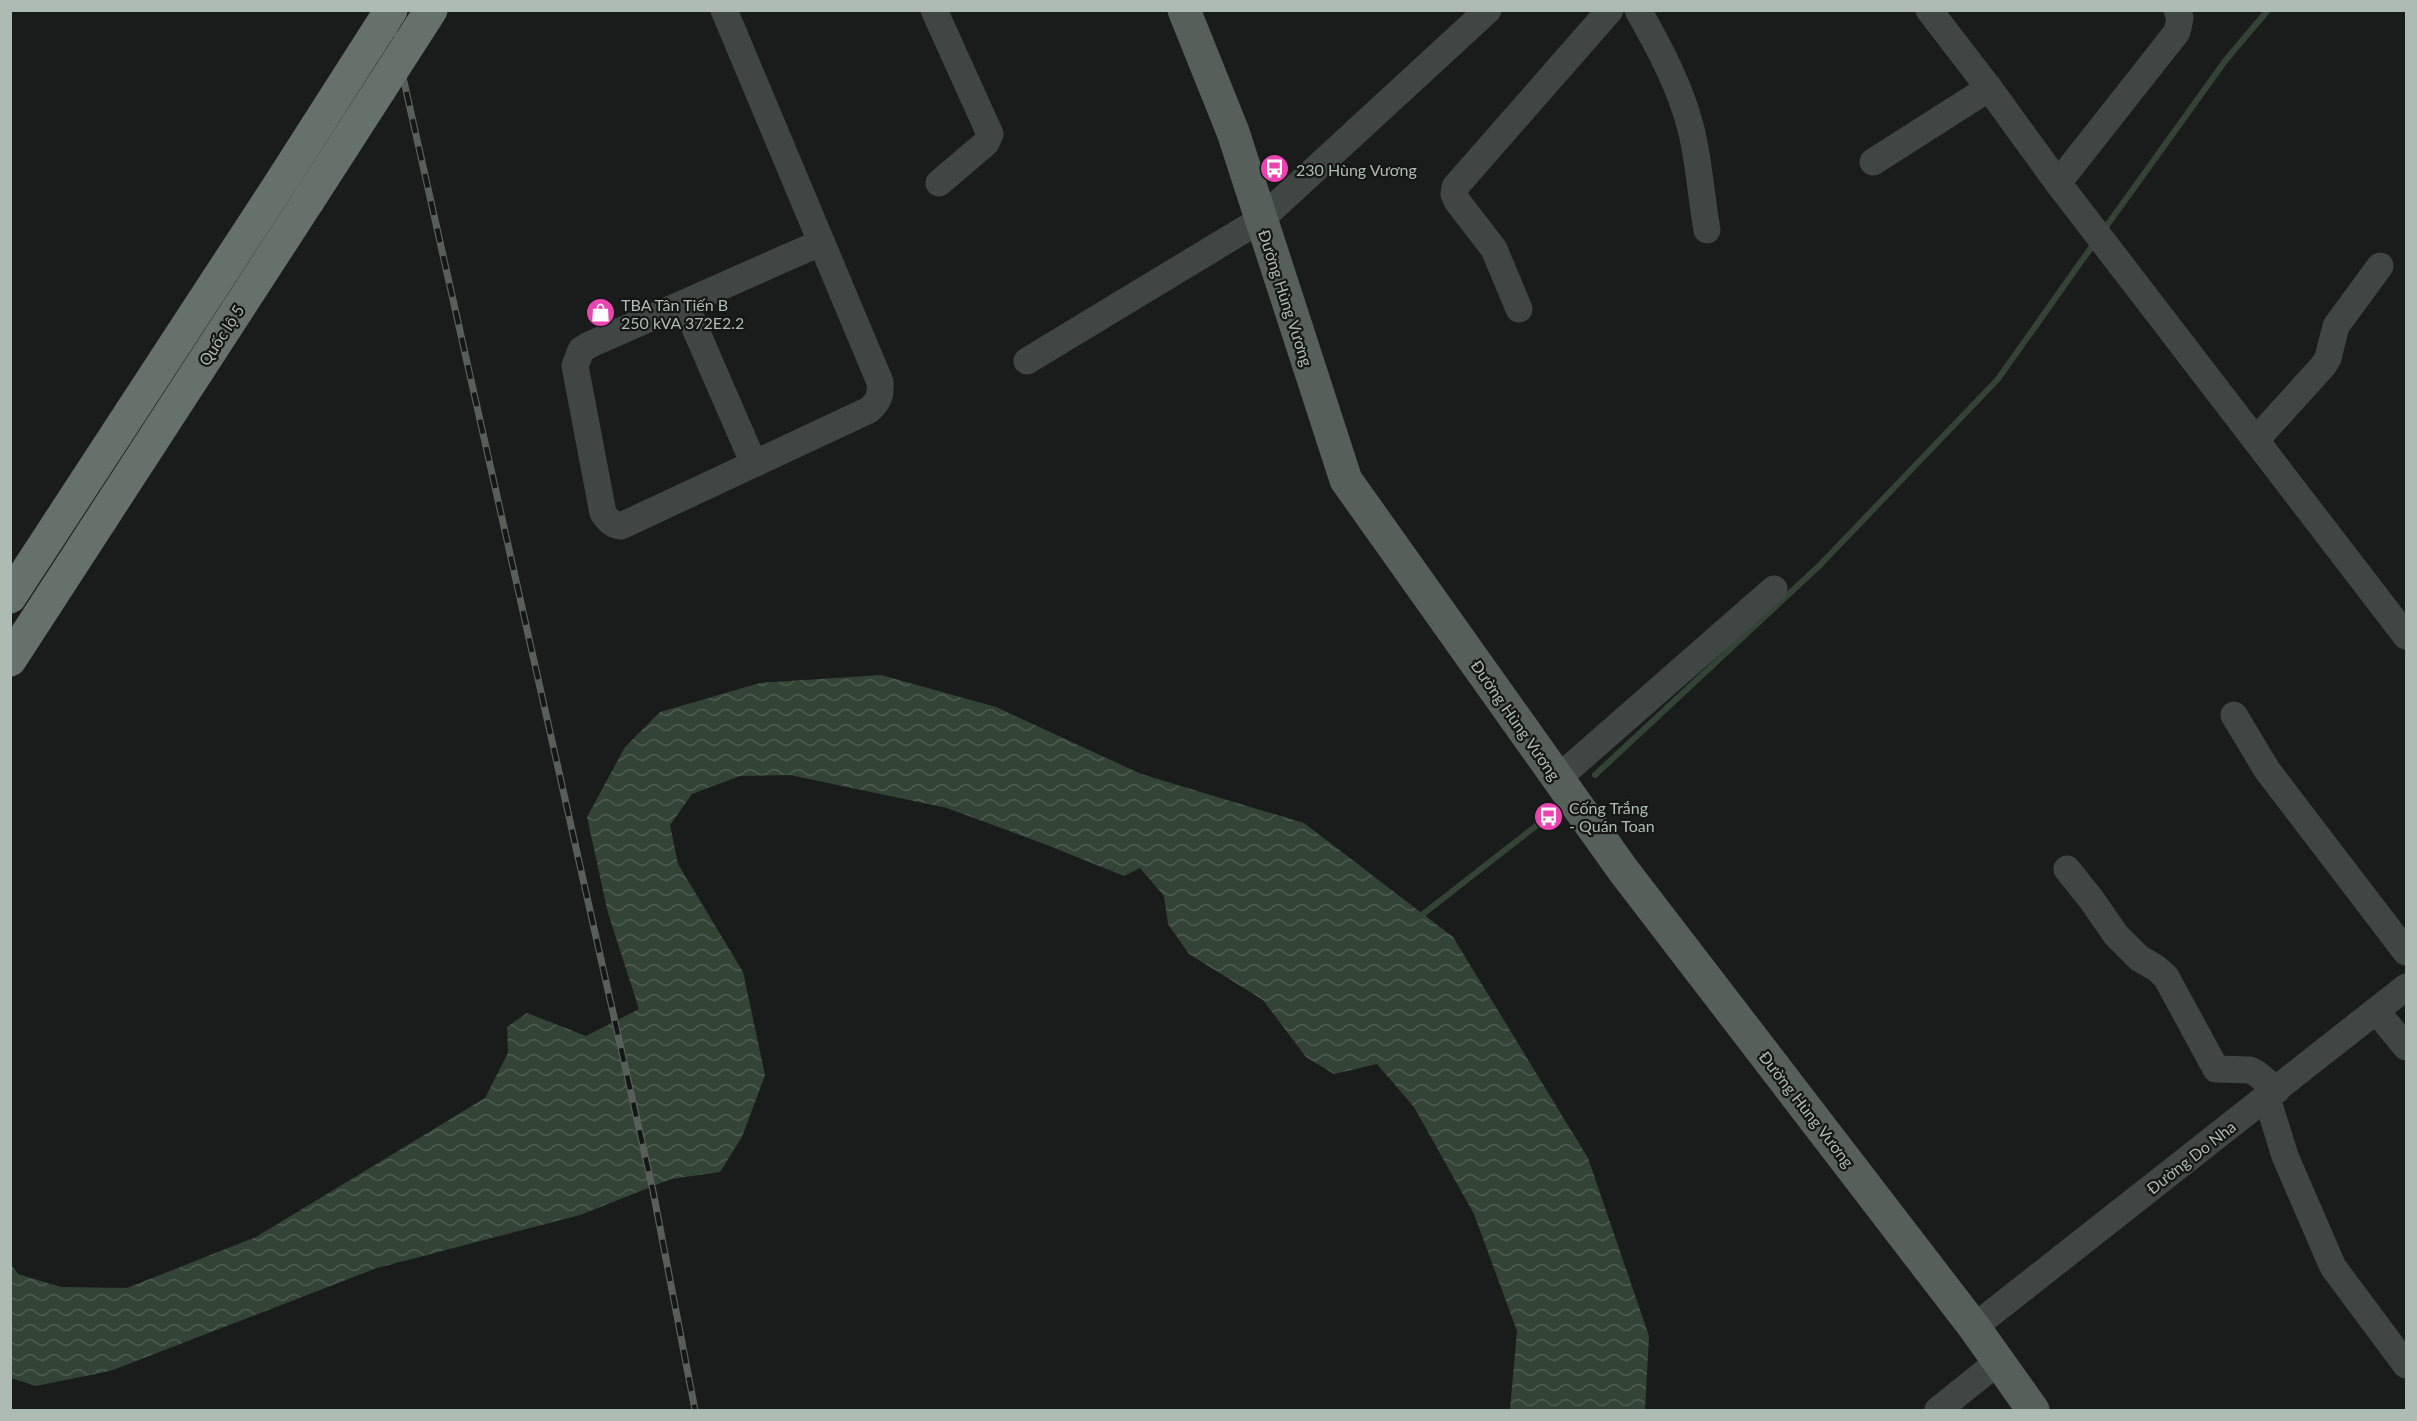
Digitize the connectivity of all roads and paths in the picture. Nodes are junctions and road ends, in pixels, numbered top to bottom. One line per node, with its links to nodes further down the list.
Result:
1 (391, 10): 25 (highway, Quốc lộ 5, bridge)
2 (431, 10): 27 (highway, Quốc lộ 5, bridge)
3 (724, 10): 17 (street)
4 (934, 10): 13 (street)
5 (1184, 10): 15 (main road, Đường Hùng Vương)
6 (1488, 10): 15 (street)
7 (1610, 10): 20 (street)
8 (1638, 10): 16 (street)
9 (1929, 10): 11 (street)
10 (2177, 10): 14 (street)
11 (1989, 88): 12 (street); 14 (street)
12 (1874, 162)
13 (939, 183)
14 (2058, 183): 22 (street)
15 (1260, 220): 21 (street); 29 (main road, Đường Hùng Vương)
16 (1707, 230)
17 (820, 243): 19 (street); 23 (street)
18 (2380, 266): 22 (street)
19 (685, 305): 23 (street); 23 (street)
20 (1519, 309)
21 (1027, 361)
22 (2256, 440): 26 (street)
23 (754, 464)
24 (1774, 589): 29 (street)
25 (10, 597)
26 (2406, 636)
27 (10, 660)
28 (2234, 715): 31 (street)
29 (1557, 779): 36 (main road, Đường Hùng Vương)
30 (2067, 869): 35 (street)
31 (2406, 952)
32 (2406, 987): 33 (street, Đường Do Nha)
33 (2377, 1012): 34 (street); 35 (street, Đường Do Nha)
34 (2406, 1047)
35 (2272, 1094): 36 (street, Đường Do Nha); 38 (street)
36 (1974, 1327): 37 (main road, Đường Hùng Vương)
37 (1999, 1361): 39 (street); 40 (main road, Đường Hùng Vương)
38 (2406, 1365)
39 (1938, 1410)
40 (2033, 1410)

